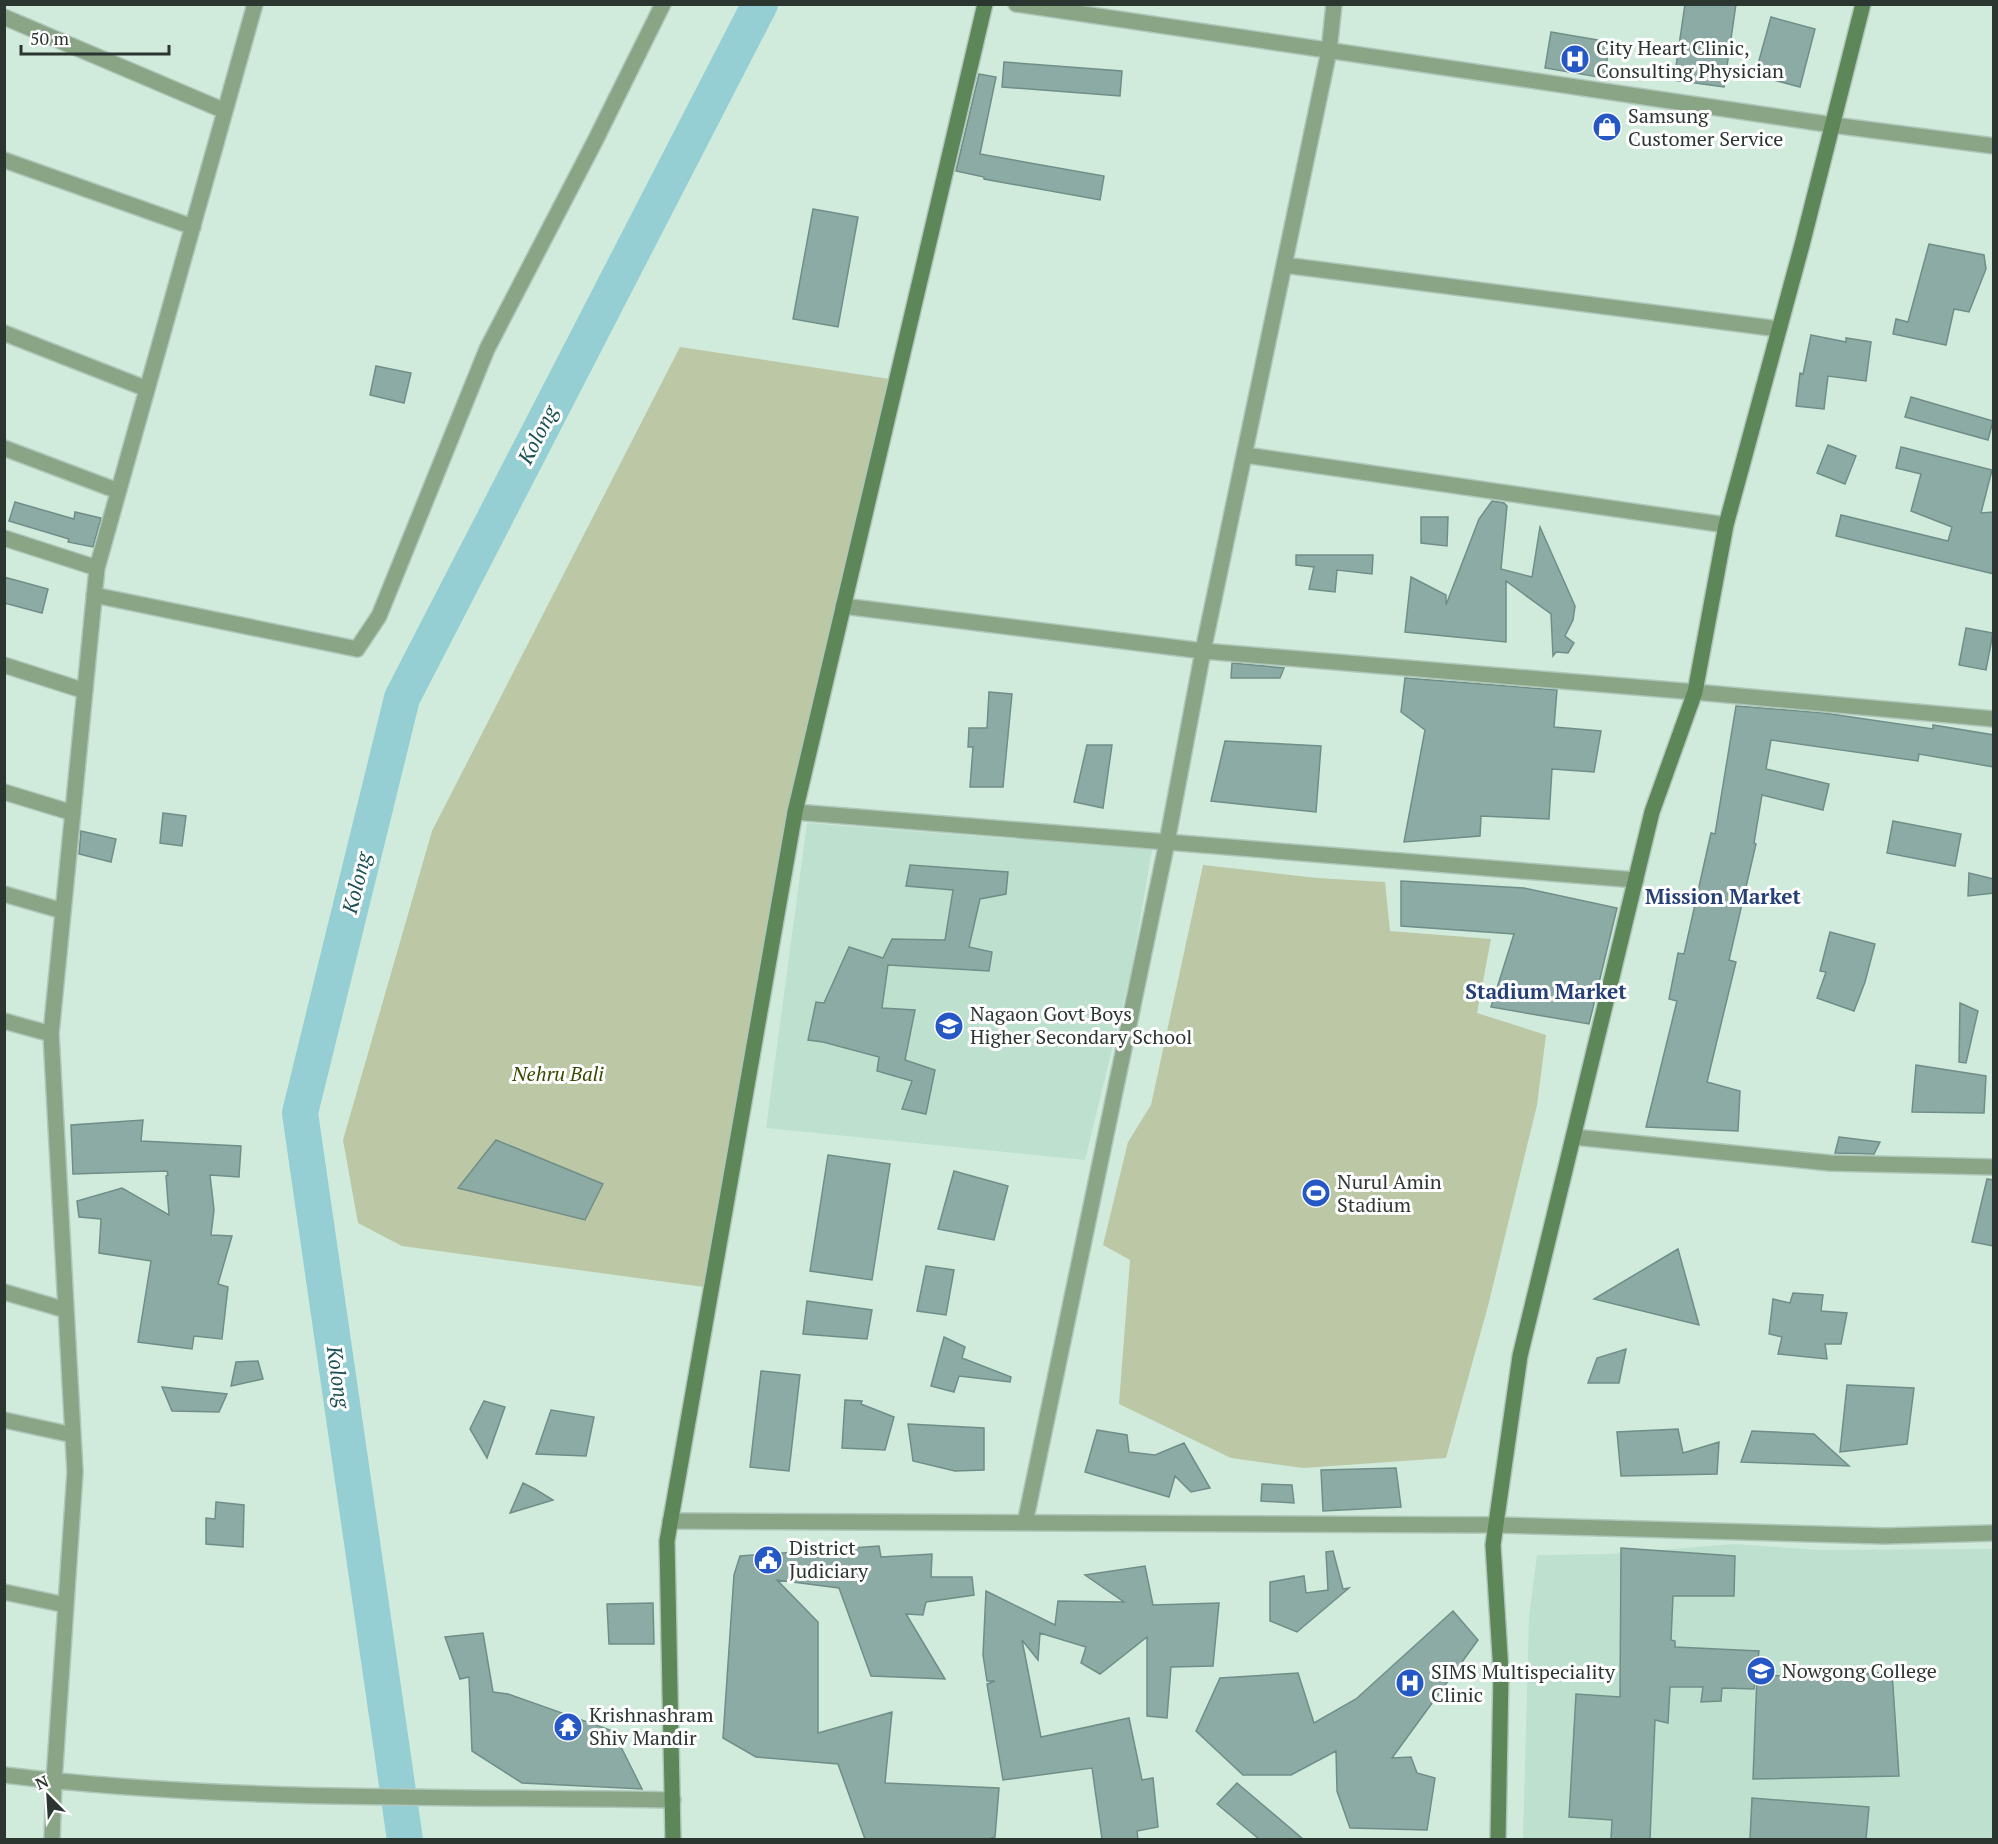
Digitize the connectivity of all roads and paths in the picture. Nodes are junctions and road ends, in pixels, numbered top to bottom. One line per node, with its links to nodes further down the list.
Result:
1 (663, 4): 24 (street)
2 (985, 4): 25 (main road)
3 (1016, 4): 8 (street)
4 (1334, 4): 8 (street)
5 (1863, 4): 10 (main road)
6 (249, 6): 9 (street)
7 (4, 17): 9 (street)
8 (1329, 51): 10 (street); 14 (street)
9 (225, 111): 13 (street)
10 (1833, 125): 11 (street); 15 (main road)
11 (1994, 146)
12 (4, 160): 13 (street)
13 (193, 227): 17 (street)
14 (1284, 265): 15 (street); 19 (street)
15 (1779, 328): 21 (main road)
16 (4, 333): 17 (street)
17 (147, 389): 20 (street)
18 (4, 448): 20 (street)
19 (1245, 455): 21 (street); 26 (street)
20 (118, 491): 23 (street)
21 (1726, 525): 29 (main road)
22 (4, 538): 23 (street)
23 (97, 568): 24 (street)
24 (94, 595): 28 (street)
25 (843, 606): 26 (street); 32 (main road)
26 (1203, 651): 29 (street); 34 (street)
27 (4, 665): 28 (street)
28 (85, 691): 33 (street)
29 (1695, 692): 30 (street); 35 (main road)
30 (1994, 720)
31 (4, 792): 33 (street)
32 (795, 812): 34 (street); 46 (main road)
33 (73, 813): 37 (street)
34 (1167, 842): 35 (street); 47 (street)
35 (1636, 880): 40 (main road)
36 (4, 894): 37 (street)
37 (63, 911): 39 (street)
38 (4, 1021): 39 (street)
39 (51, 1034): 43 (street)
40 (1574, 1137): 41 (street); 48 (main road)
41 (1994, 1167)
42 (4, 1292): 43 (street)
43 (66, 1310): 45 (street)
44 (4, 1420): 45 (street)
45 (73, 1435): 51 (street)
46 (670, 1521): 47 (street); 54 (main road)
47 (1025, 1523): 48 (street)
48 (1496, 1525): 49 (street); 57 (main road)
49 (1994, 1533)
50 (4, 1592): 51 (street)
51 (66, 1605): 53 (street)
52 (4, 1774): 53 (street)
53 (54, 1781): 54 (street); 55 (street)
54 (673, 1800): 56 (main road)
55 (52, 1839)
56 (673, 1839)
57 (1498, 1839)

